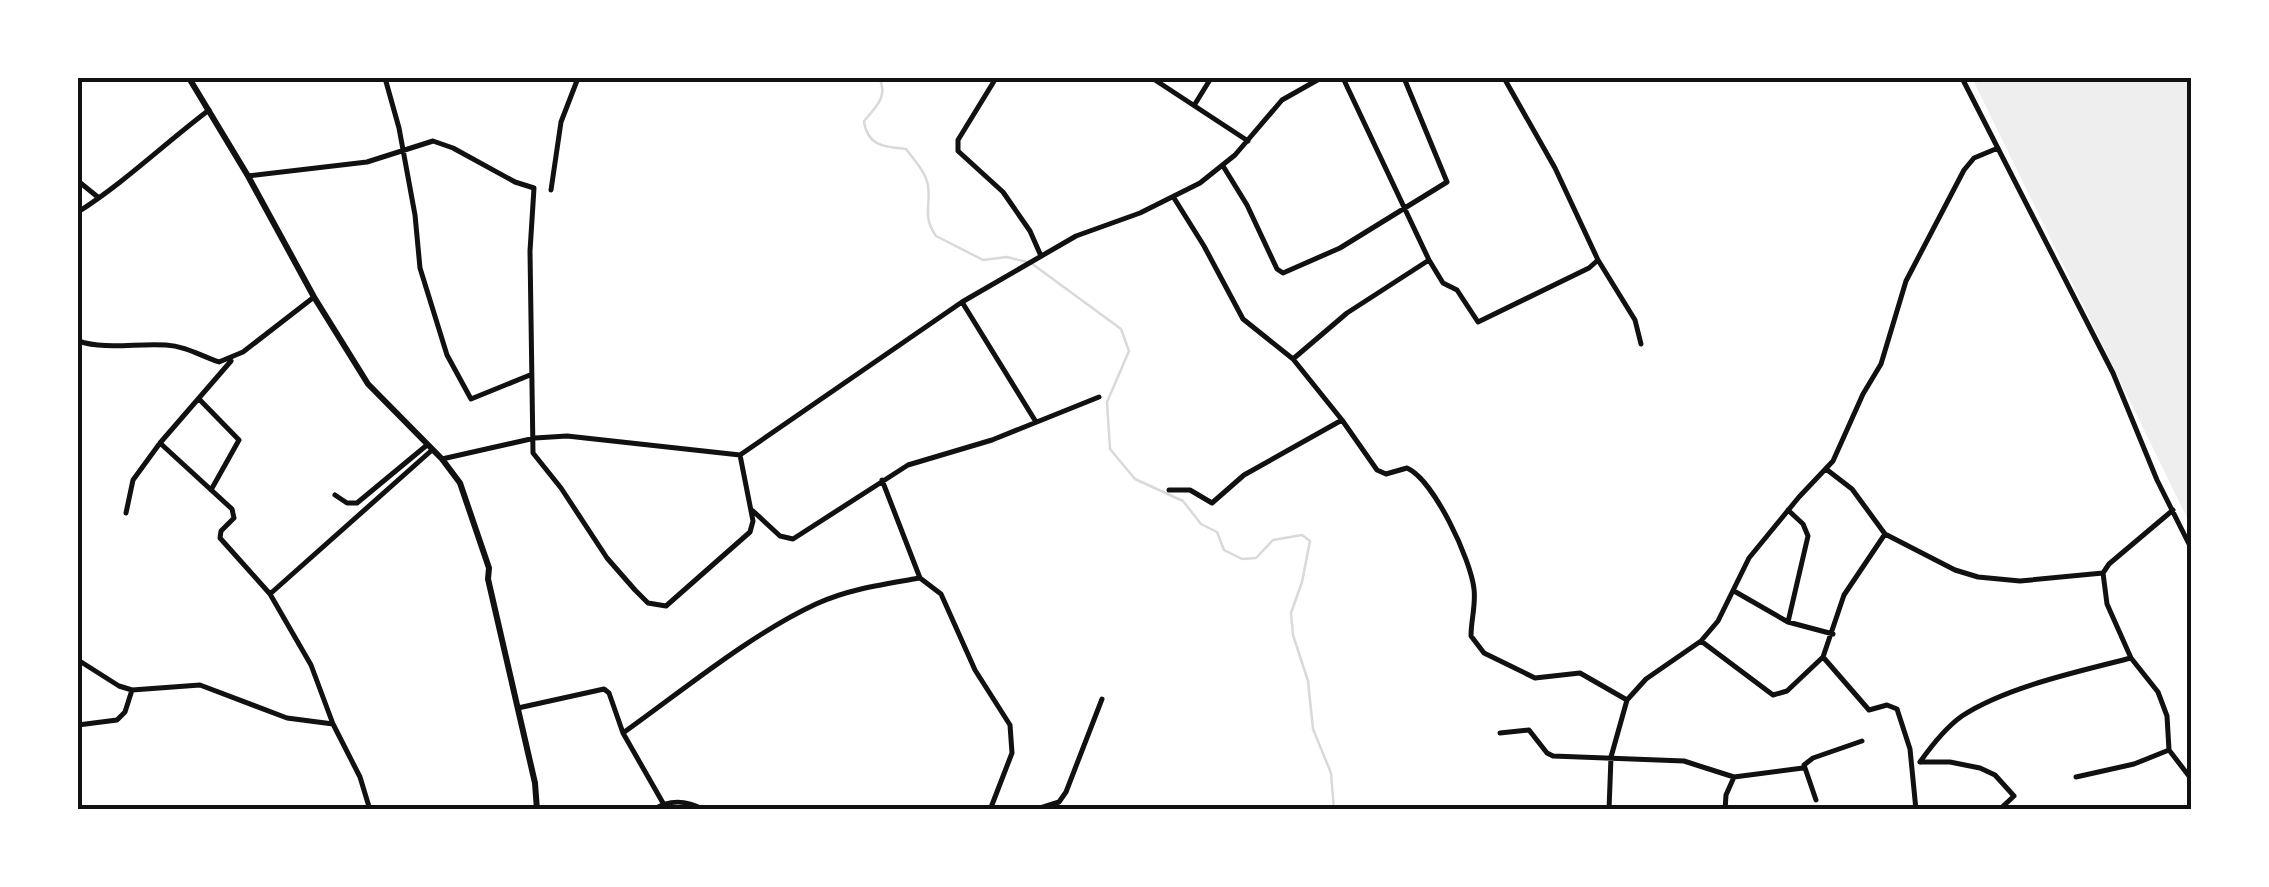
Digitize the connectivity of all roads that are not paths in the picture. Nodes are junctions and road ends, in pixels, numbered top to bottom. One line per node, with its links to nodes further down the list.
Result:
1 (189, 78): 13 (street)
2 (385, 78): 16 (street)
3 (578, 78): 20 (street)
4 (996, 78): 25 (street)
5 (1152, 78): 12 (street)
6 (1212, 78): 12 (street)
7 (1321, 78): 14 (street)
8 (1342, 78): 23 (street)
9 (1404, 78): 23 (street)
10 (1504, 78): 27 (street)
11 (1962, 78): 15 (street)
12 (1195, 104): 14 (street)
13 (209, 110): 18 (street); 21 (street)
14 (1248, 141): 17 (street)
15 (1998, 148): 44 (street); 50 (street)
16 (404, 152): 18 (street); 34 (street); 34 (street)
17 (1223, 166): 22 (street); 23 (street)
18 (248, 176): 28 (street)
19 (78, 181): 21 (street)
20 (551, 190)
21 (99, 198): 24 (street)
22 (1174, 198): 25 (street); 33 (street)
23 (1403, 208): 26 (street)
24 (78, 212)
25 (1039, 257): 29 (street)
26 (1429, 260): 27 (street); 33 (street)
27 (1598, 260): 30 (street)
28 (314, 297): 32 (street); 41 (street)
29 (962, 302): 38 (street); 42 (street)
30 (1640, 344)
31 (79, 345): 32 (street)
32 (233, 359): 36 (street)
33 (1292, 360): 37 (street)
34 (530, 375): 39 (street)
35 (1099, 396): 38 (street)
36 (199, 399): 40 (street); 46 (street)
37 (1342, 420): 47 (street); 67 (street)
38 (1036, 422): 45 (street)
39 (535, 438): 42 (street); 43 (street); 49 (street)
40 (160, 443): 46 (street); 52 (street)
41 (429, 448): 43 (street); 48 (street); 58 (street)
42 (740, 455): 49 (street)
43 (442, 459): 68 (street)
44 (1826, 469): 51 (street); 53 (street)
45 (882, 480): 49 (street); 56 (street)
46 (212, 490): 58 (street)
47 (1169, 490)
48 (335, 495)
49 (750, 509)
50 (2173, 509): 54 (street); 55 (street)
51 (1788, 510): 57 (street); 59 (street)
52 (126, 512)
53 (1885, 534): 55 (street); 60 (street)
54 (2192, 550)
55 (2103, 573): 63 (street)
56 (920, 578): 71 (street); 87 (street)
57 (1734, 591): 59 (street); 61 (street)
58 (270, 594): 70 (street)
59 (1788, 622): 60 (street)
60 (1833, 634): 62 (street)
61 (1701, 641): 62 (street); 67 (street)
62 (1823, 657): 76 (street)
63 (2131, 658): 74 (street); 76 (street)
64 (78, 660): 65 (street)
65 (132, 690): 69 (street); 70 (street)
66 (1102, 699): 88 (street)
67 (1627, 700): 75 (street)
68 (518, 708): 71 (street); 84 (street)
69 (78, 724)
70 (333, 724): 83 (street)
71 (624, 733): 82 (street)
72 (1500, 733): 75 (street)
73 (1862, 740): 77 (street)
74 (2169, 750): 79 (street); 80 (street)
75 (1610, 757): 78 (street); 89 (street)
76 (1916, 762): 91 (street); 92 (street)
77 (1803, 768): 78 (street); 81 (street)
78 (1734, 776): 90 (street)
79 (2076, 776)
80 (2192, 780)
81 (1816, 800)
82 (663, 804): 85 (street); 86 (street)
83 (370, 810)
84 (537, 810)
85 (653, 810)
86 (704, 810)
87 (990, 810)
88 (1034, 810)
89 (1609, 810)
90 (1725, 810)
91 (1916, 810)
92 (1999, 810)

